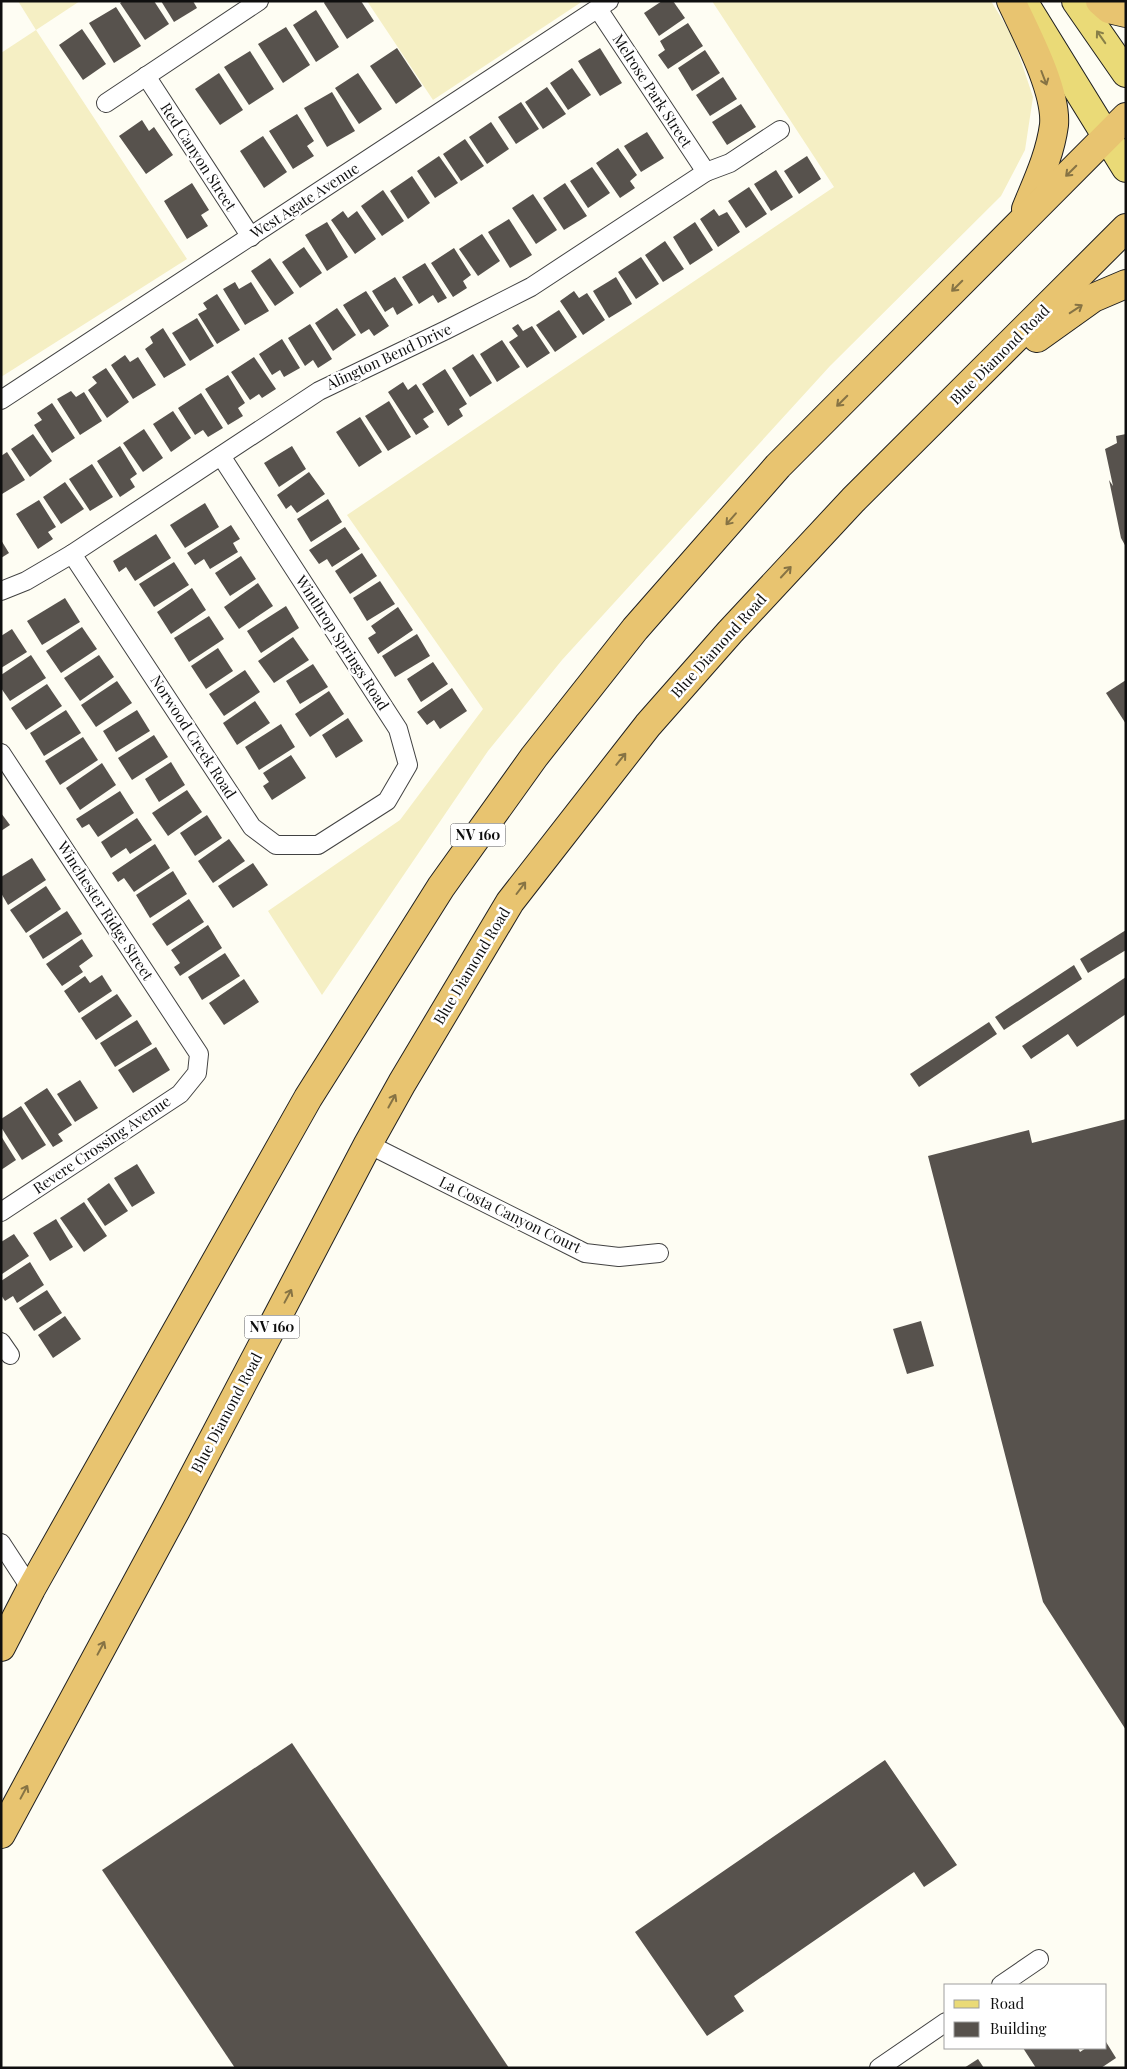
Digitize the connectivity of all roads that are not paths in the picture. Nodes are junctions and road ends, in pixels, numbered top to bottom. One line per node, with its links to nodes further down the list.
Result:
1 (259, 1): 9 (street)
2 (1011, 1): 16 (highway, one-way to 16)
3 (1023, 1): 13 (main road)
4 (1076, 1): 8 (main road, one-way to 4)
5 (1100, 1): 7 (highway)
6 (604, 5): 15 (street, Melrose Park Street); 18 (street, West Agate Avenue)
7 (1126, 13)
8 (1126, 73)
9 (146, 76): 10 (street); 18 (street, Red Canyon Street)
10 (106, 103)
11 (1126, 118): 13 (highway, NV 160)
12 (780, 130): 15 (street, Alington Bend Drive)
13 (1106, 137): 14 (main road); 16 (highway, NV 160, one-way to 16)
14 (1126, 168)
15 (706, 172): 22 (street, Alington Bend Drive)
16 (1021, 222): 32 (highway, NV 160, one-way to 32)
17 (1126, 228): 21 (highway, Blue Diamond Road / NV 160)
18 (250, 237): 20 (street, West Agate Avenue)
19 (1126, 284): 21 (highway, one-way to 19)
20 (1, 400)
21 (954, 402): 28 (highway, Blue Diamond Road / NV 160, one-way to 21)
22 (221, 456): 23 (street, Alington Bend Drive); 26 (street, Winthrop Springs Road)
23 (72, 554): 24 (street, Alington Bend Drive); 26 (street, Norwood Creek Road)
24 (1, 591)
25 (1, 753): 27 (street, Winchester Ridge Street)
26 (352, 823)
27 (197, 1072): 29 (street, Revere Crossing Avenue)
28 (368, 1144): 30 (street, La Costa Canyon Court); 34 (highway, Blue Diamond Road / NV 160, one-way to 28)
29 (1, 1212)
30 (659, 1253)
31 (1, 1543): 32 (street)
32 (31, 1589): 33 (highway, NV 160)
33 (1, 1647)
34 (1, 1834)
35 (1039, 1959): 36 (street)
36 (1002, 1984)
37 (944, 2023): 38 (street)
38 (879, 2068)

